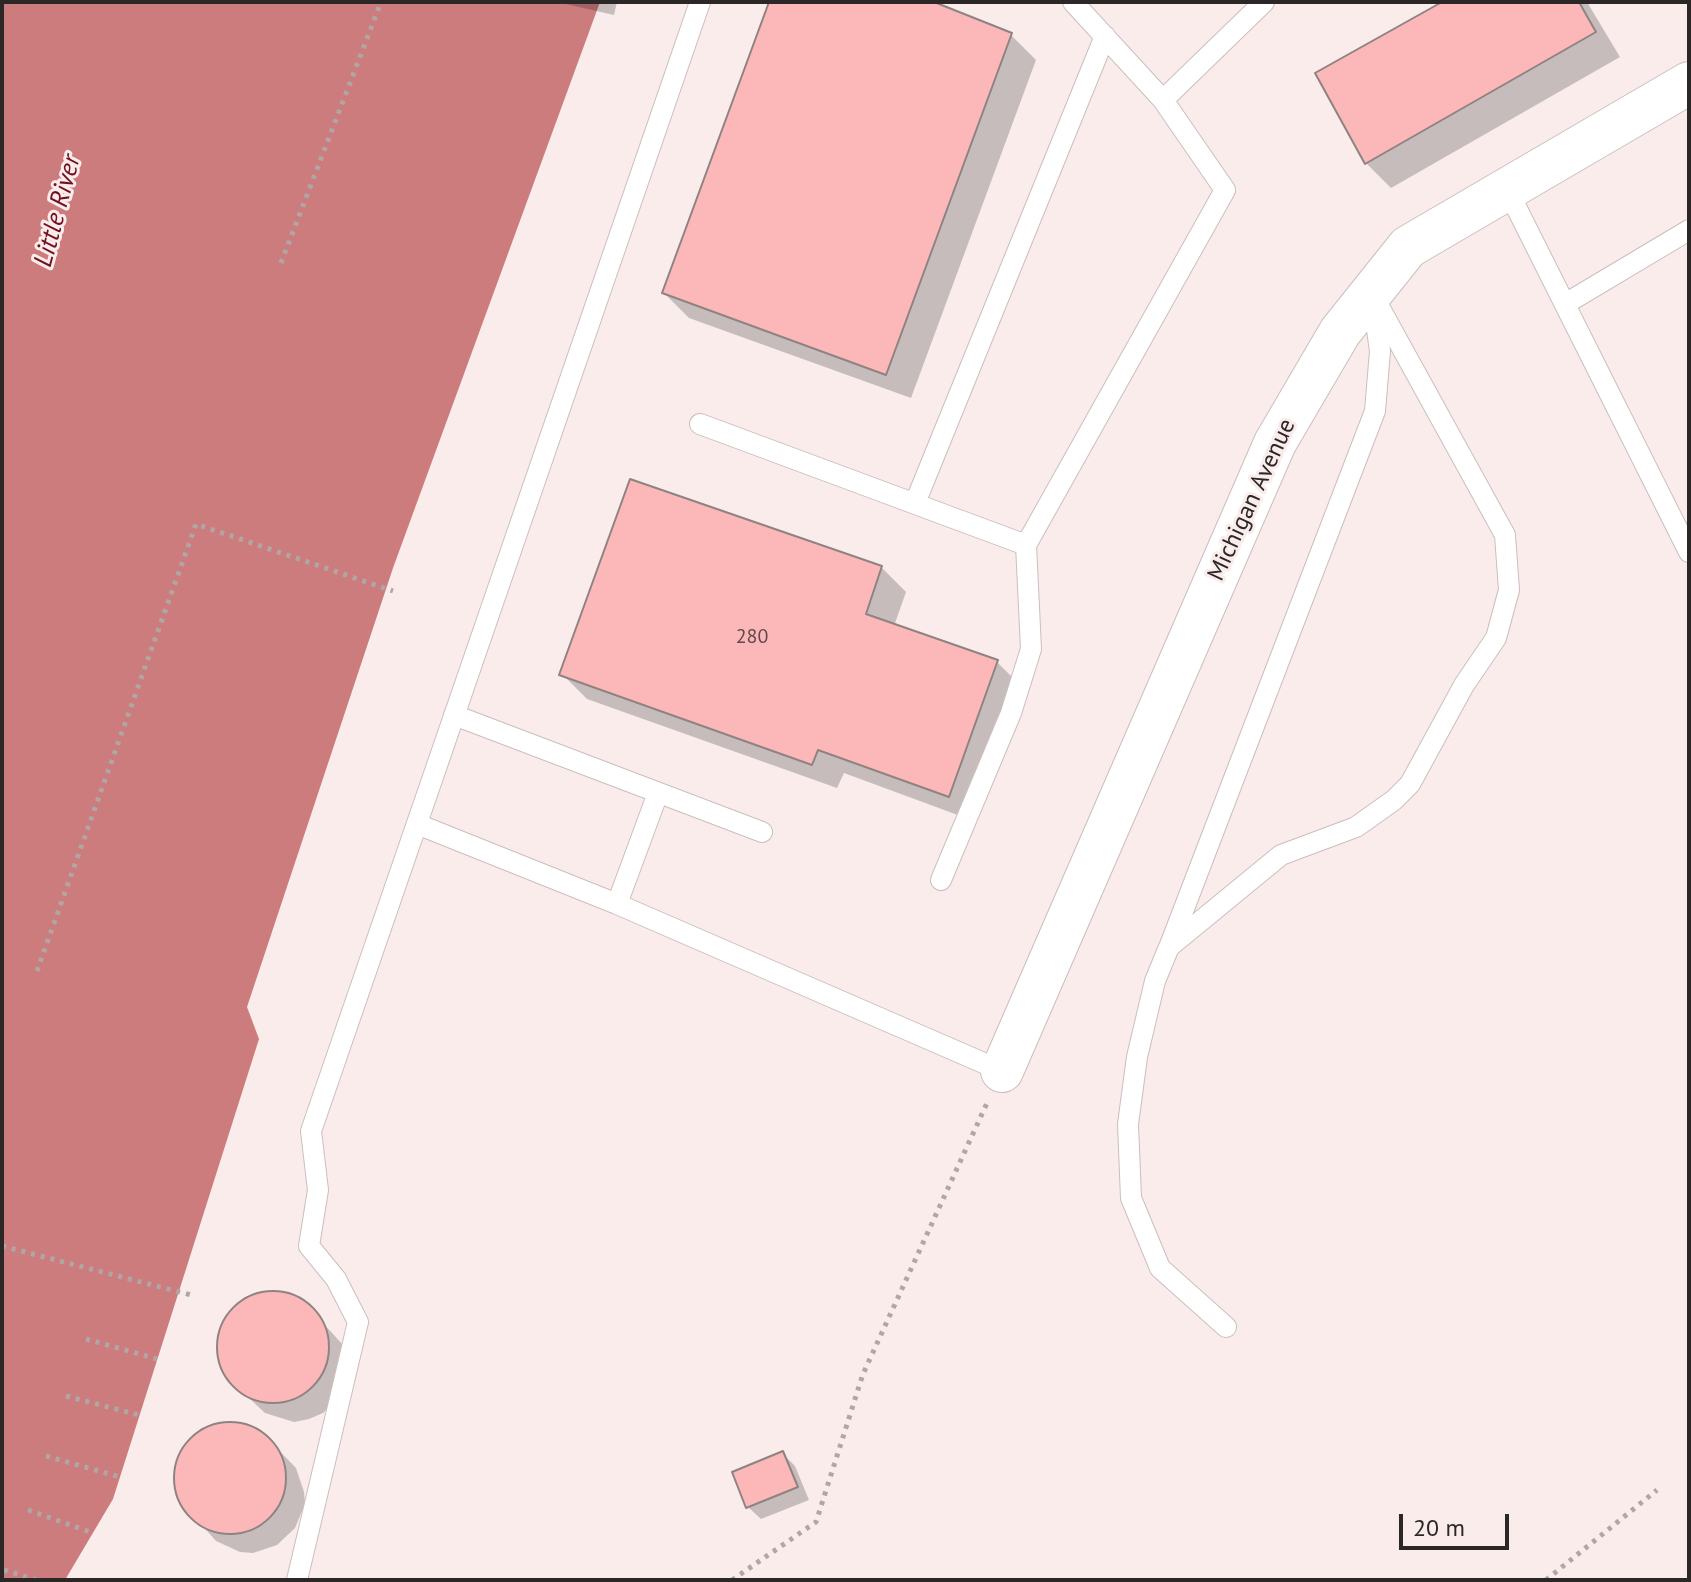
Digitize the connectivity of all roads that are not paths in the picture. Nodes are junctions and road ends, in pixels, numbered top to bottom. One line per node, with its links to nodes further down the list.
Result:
1 (700, 2): 15 (lane)
2 (1073, 2): 4 (lane)
3 (1264, 2): 6 (lane)
4 (1105, 36): 6 (lane); 12 (lane)
5 (1689, 83): 7 (street, Michigan Avenue)
6 (1163, 100): 13 (lane)
7 (1507, 189): 9 (street, Michigan Avenue); 10 (lane)
8 (1689, 230): 10 (lane)
9 (1371, 292): 21 (lane); 21 (lane); 22 (street, Michigan Avenue)
10 (1565, 304): 14 (lane)
11 (700, 424): 12 (lane)
12 (915, 503): 13 (lane)
13 (1026, 545): 19 (lane)
14 (1689, 552)
15 (454, 715): 16 (lane); 17 (lane)
16 (658, 793): 18 (lane); 20 (lane)
17 (417, 824): 20 (lane); 24 (lane)
18 (762, 832)
19 (941, 880)
20 (617, 904): 22 (lane)
21 (1169, 947): 23 (lane)
22 (1002, 1071)
23 (1226, 1327)
24 (297, 1580)

